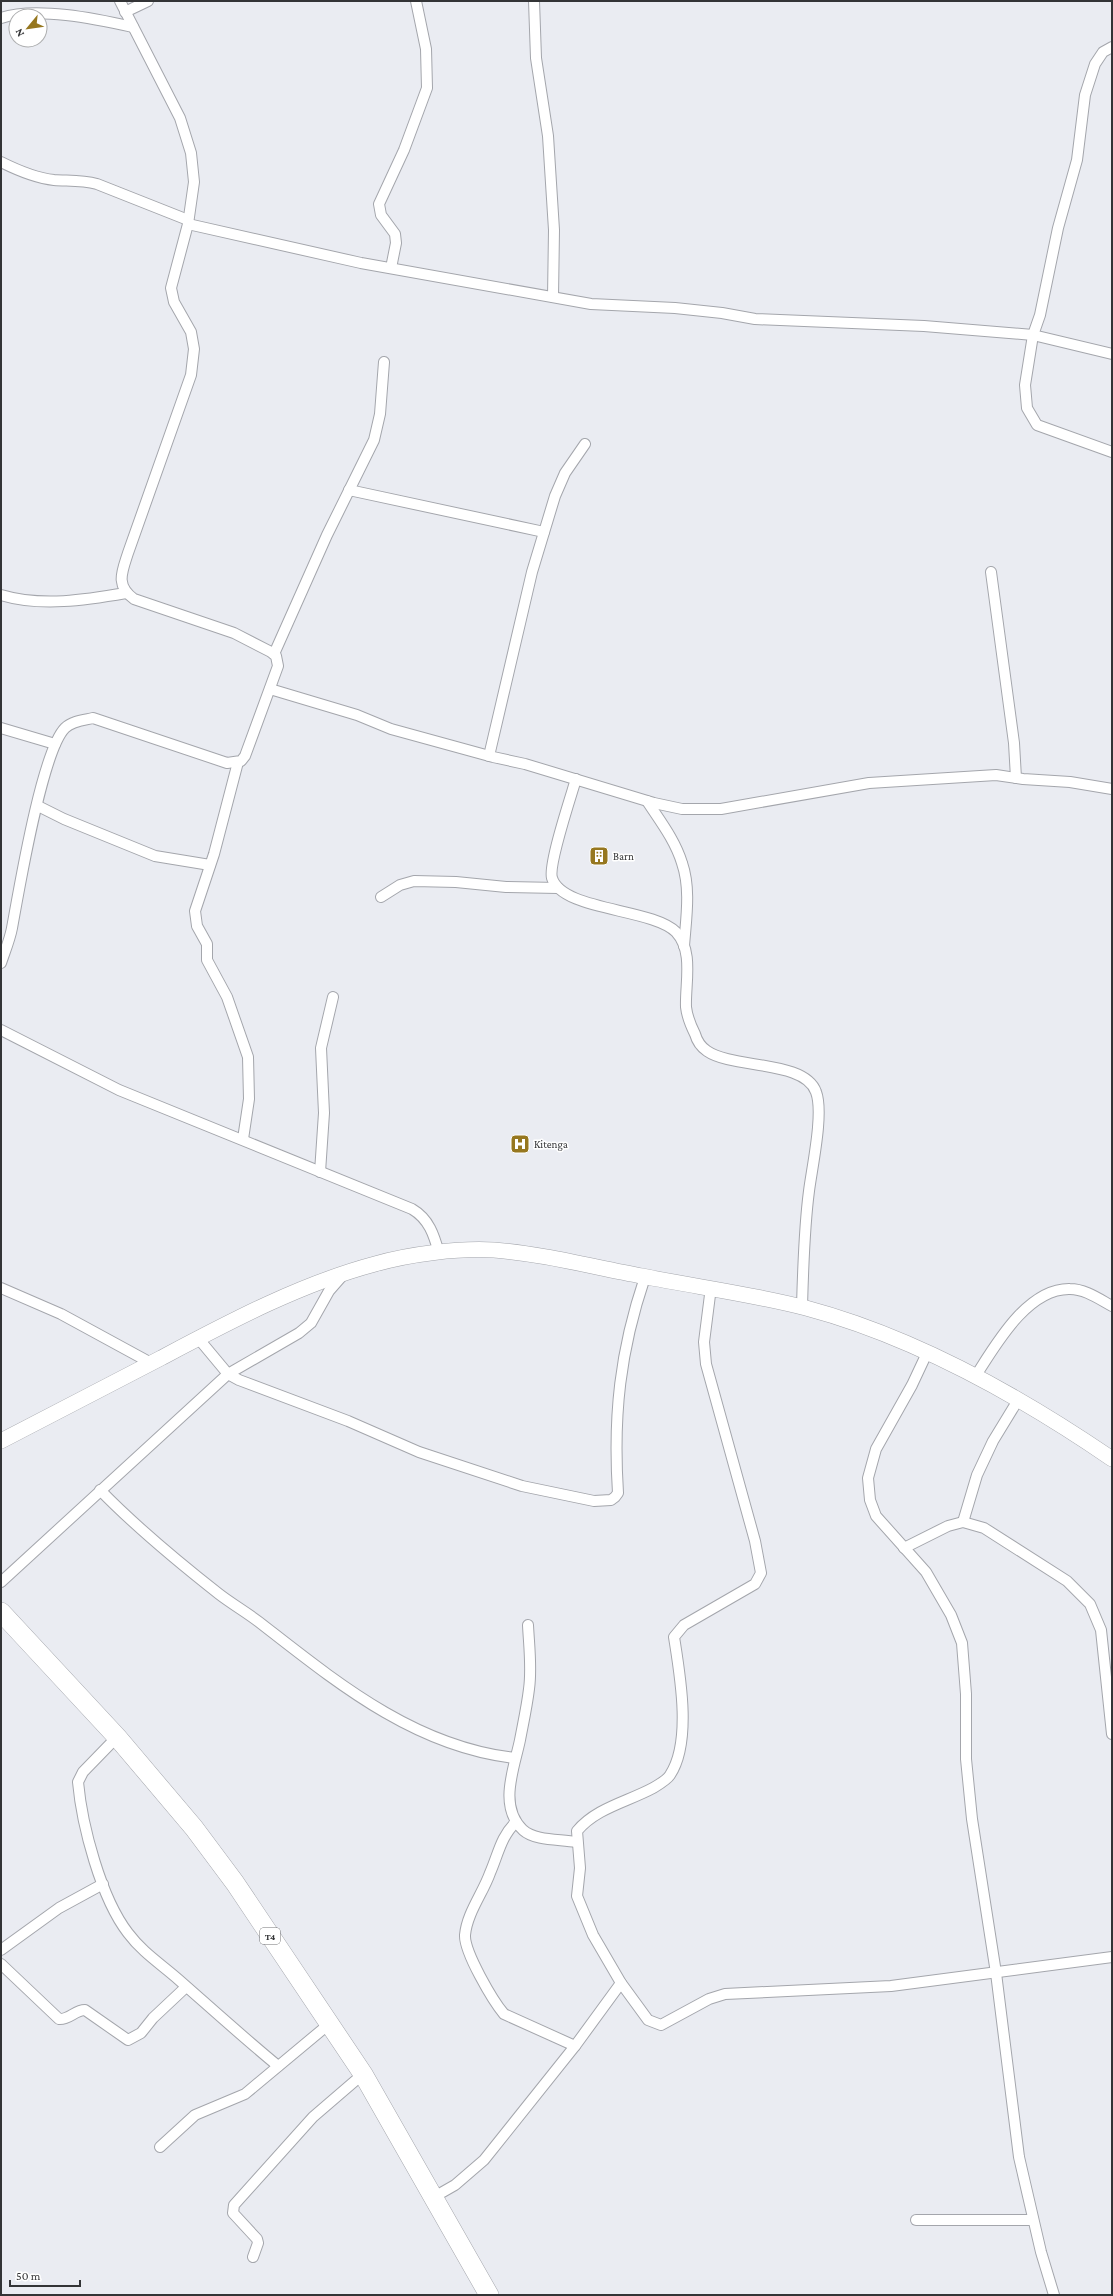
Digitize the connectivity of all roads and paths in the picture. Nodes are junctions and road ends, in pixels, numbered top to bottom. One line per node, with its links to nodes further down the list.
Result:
1 (120, 1): 5 (street)
2 (148, 1): 5 (street)
3 (416, 1): 11 (street)
4 (534, 1): 12 (street)
5 (125, 12): 7 (street)
6 (1, 18): 7 (street)
7 (133, 27): 10 (street)
8 (1112, 46): 13 (street)
9 (1, 162): 10 (street)
10 (188, 222): 11 (street); 21 (street)
11 (391, 268): 12 (street)
12 (553, 297): 13 (street)
13 (1033, 335): 14 (street); 17 (street)
14 (1112, 354)
15 (384, 362): 18 (street)
16 (585, 444): 19 (street)
17 (1112, 452)
18 (350, 490): 19 (street); 23 (street)
19 (544, 532): 27 (street)
20 (990, 572): 29 (street)
21 (126, 593): 22 (street); 23 (street)
22 (1, 595)
23 (274, 654): 24 (street)
24 (270, 689): 27 (street); 28 (street)
25 (1, 728): 26 (street)
26 (55, 744): 28 (street); 33 (street)
27 (489, 756): 30 (street)
28 (238, 762): 34 (street)
29 (1016, 778): 31 (street); 32 (street)
30 (576, 779): 32 (street); 35 (street)
31 (1112, 789)
32 (647, 801): 37 (street)
33 (38, 806): 34 (street); 38 (street)
34 (210, 865): 41 (street)
35 (558, 888): 36 (street); 37 (street)
36 (381, 897)
37 (684, 950): 49 (street)
38 (1, 963)
39 (333, 997): 42 (street)
40 (1, 1030): 41 (street)
41 (243, 1139): 42 (street)
42 (320, 1172): 43 (street)
43 (439, 1253): 44 (main road); 45 (main road)
44 (344, 1273): 50 (main road); 53 (street)
45 (645, 1277): 46 (main road); 53 (street)
46 (711, 1287): 49 (main road); 68 (street)
47 (1, 1288): 52 (street)
48 (1112, 1306): 54 (street)
49 (802, 1307): 51 (main road)
50 (198, 1338): 52 (main road); 53 (street)
51 (927, 1353): 54 (main road); 60 (street)
52 (151, 1363): 56 (main road)
53 (228, 1374): 58 (street)
54 (975, 1377): 55 (main road)
55 (1018, 1400): 57 (main road); 59 (street)
56 (1, 1441)
57 (1112, 1459)
58 (100, 1490): 61 (street); 66 (street)
59 (963, 1522): 60 (street); 64 (street)
60 (904, 1548): 73 (street)
61 (1, 1582)
62 (1, 1612): 65 (highway, T4)
63 (528, 1625): 66 (street)
64 (1112, 1734)
65 (117, 1737): 69 (street); 76 (highway, T4)
66 (515, 1758): 67 (street)
67 (516, 1822): 68 (street); 77 (street)
68 (576, 1842): 74 (street)
69 (103, 1884): 70 (street); 75 (street)
70 (1, 1950)
71 (1112, 1957): 73 (street)
72 (1, 1964): 75 (street)
73 (996, 1972): 74 (street); 83 (street)
74 (621, 1983): 77 (street)
75 (186, 1987): 78 (street)
76 (329, 2024): 78 (street); 79 (highway, T4)
77 (575, 2046): 81 (street)
78 (278, 2066): 80 (street)
79 (363, 2074): 81 (highway, T4); 84 (street)
80 (160, 2147)
81 (434, 2198): 85 (highway, T4)
82 (916, 2220): 83 (street)
83 (1033, 2220): 86 (street)
84 (253, 2257)
85 (489, 2295)
86 (1054, 2295)

